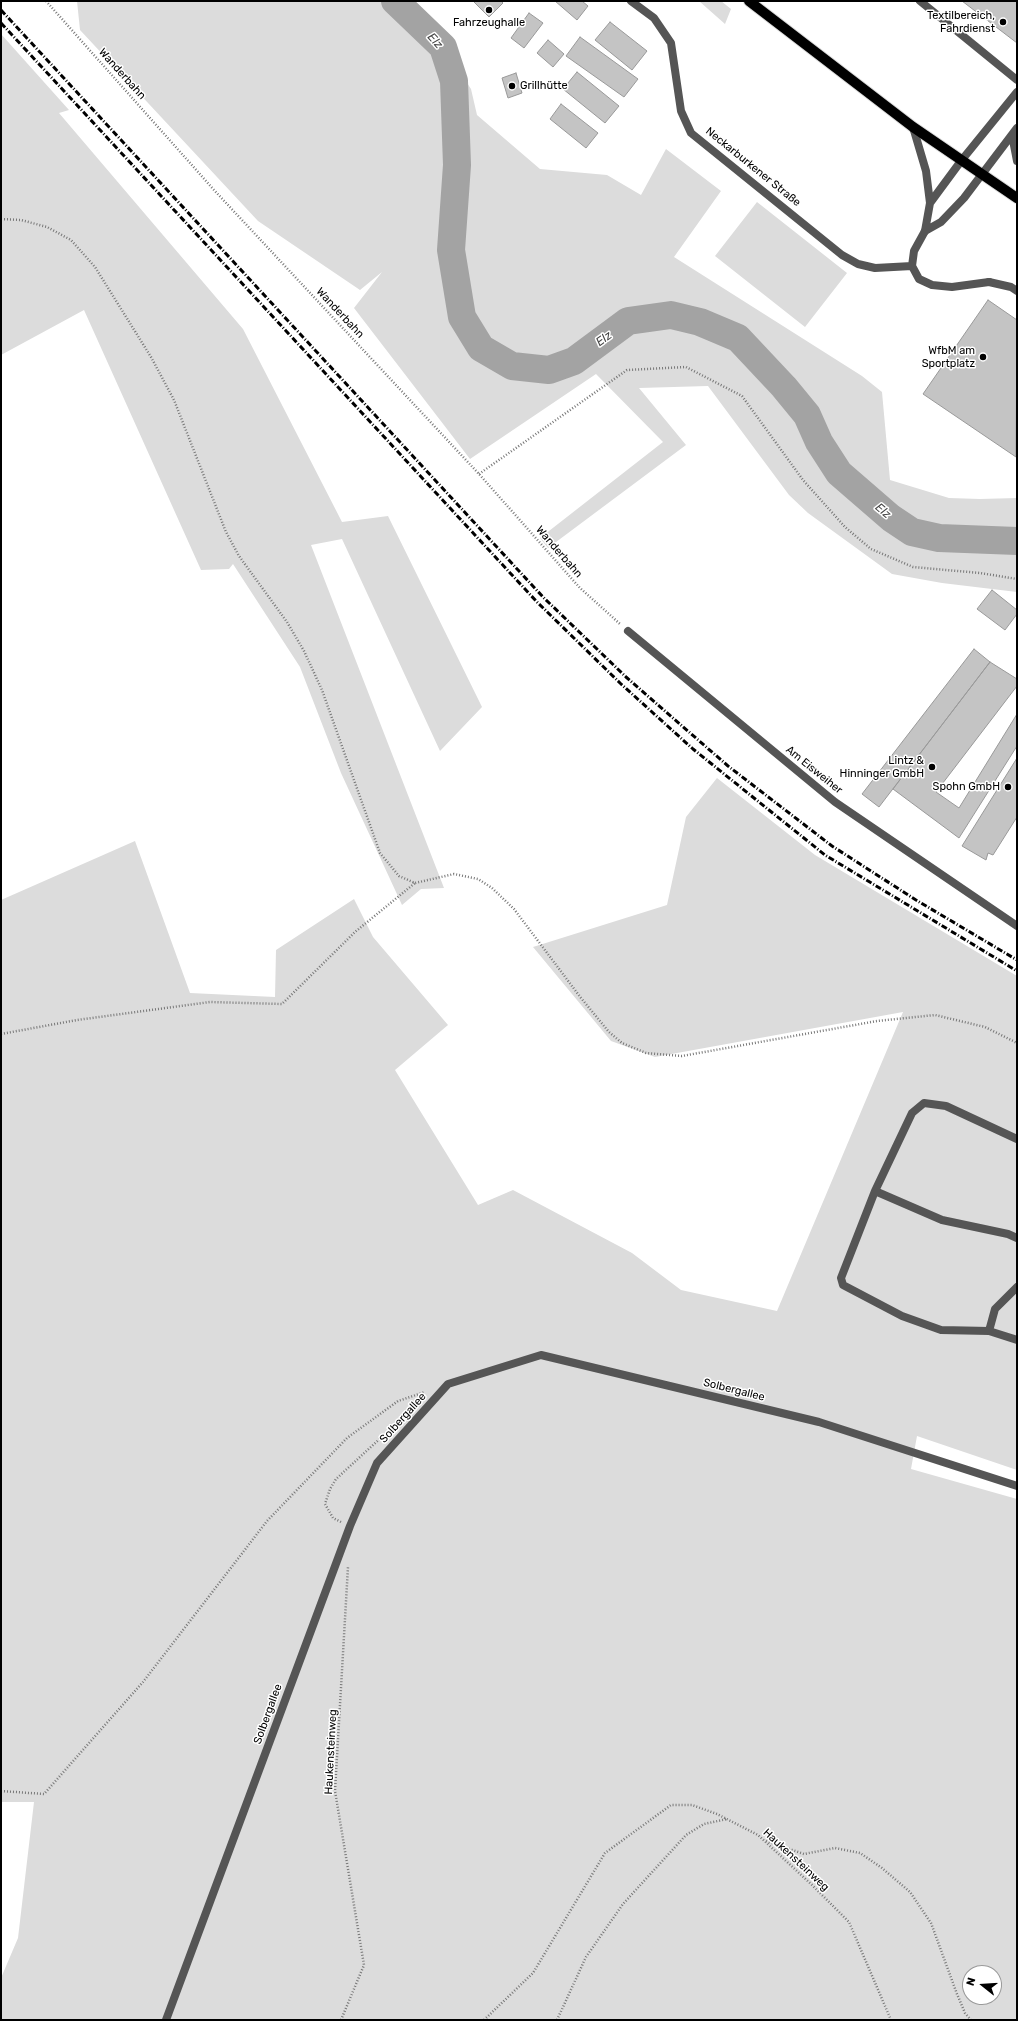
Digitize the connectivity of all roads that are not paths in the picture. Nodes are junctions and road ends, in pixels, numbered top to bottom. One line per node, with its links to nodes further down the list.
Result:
1 (631, 1): 14 (street, Neckarburkener Straße)
2 (749, 1): 6 (main road)
3 (920, 1): 4 (street)
4 (1017, 80)
5 (1017, 92): 8 (street)
6 (913, 127): 8 (main road); 12 (street)
7 (1015, 131): 9 (street); 10 (street)
8 (961, 161): 10 (main road); 12 (street)
9 (1017, 161)
10 (981, 174): 11 (main road); 13 (street)
11 (1017, 198)
12 (930, 204): 13 (street)
13 (925, 230): 14 (street)
14 (912, 266): 15 (street)
15 (1017, 291)
16 (628, 631): 17 (street, Am Eisweiher)
17 (1017, 926)
18 (1017, 1139): 19 (street)
19 (875, 1191): 20 (street); 22 (street)
20 (1017, 1238)
21 (1017, 1287): 22 (street)
22 (989, 1331): 23 (street)
23 (1017, 1340)
24 (1017, 1486): 25 (street, Solbergallee)
25 (166, 2020)

